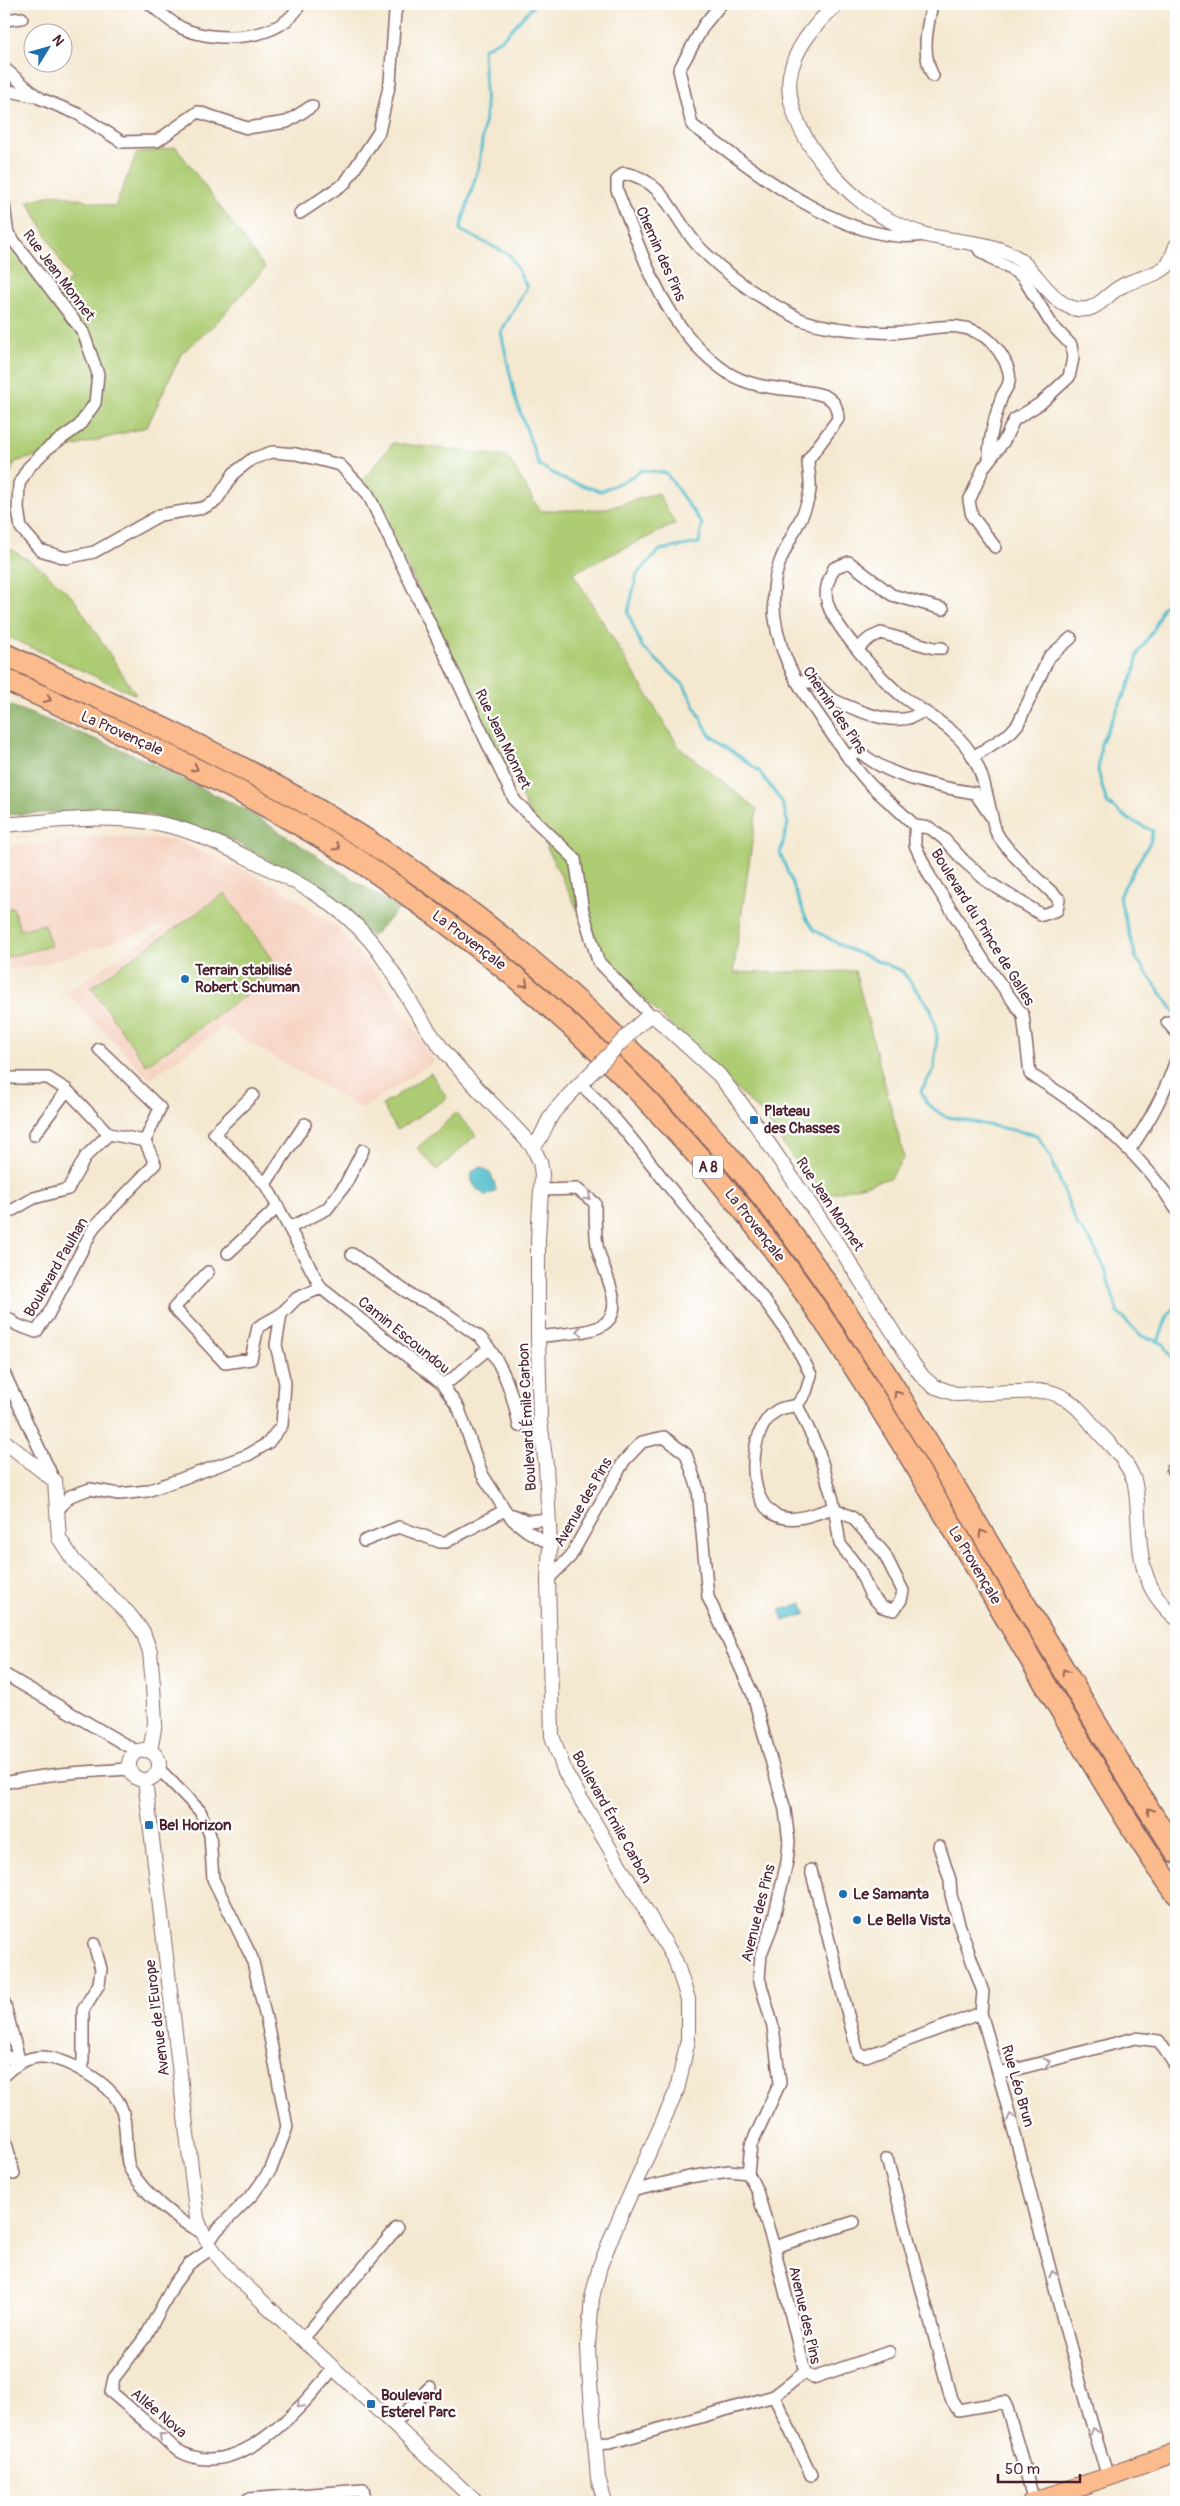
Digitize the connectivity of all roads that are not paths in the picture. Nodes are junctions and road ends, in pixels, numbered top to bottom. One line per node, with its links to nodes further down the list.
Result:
1 (150, 4): 2 (street)
2 (300, 4)
3 (399, 4): 15 (street)
4 (721, 4): 17 (street)
5 (837, 4): 17 (street)
6 (932, 4): 10 (street)
7 (22, 18): 8 (street)
8 (4, 20)
9 (4, 68): 12 (street)
10 (934, 76)
11 (4, 90): 12 (street)
12 (39, 98): 13 (street)
13 (312, 106)
14 (4, 206): 16 (street, Rue Jean Monnet)
15 (300, 213)
16 (6, 232): 35 (street, Rue Jean Monnet)
17 (924, 235): 18 (street)
18 (976, 244): 19 (street); 20 (street)
19 (1176, 246)
20 (989, 458): 21 (street); 28 (street, Chemin des Pins)
21 (995, 548)
22 (942, 609): 24 (street, Boulevard du Prince de Galles)
23 (1070, 638): 30 (street)
24 (858, 648): 25 (street); 29 (street, Boulevard du Prince de Galles)
25 (942, 648)
26 (4, 654): 86 (highway, La Provençale / A 8, one-way to 26)
27 (4, 679): 88 (highway, La Provençale / A 8, one-way to 88)
28 (796, 681): 29 (street); 31 (street, Chemin des Pins)
29 (922, 711): 30 (street, Boulevard du Prince de Galles)
30 (973, 757): 32 (street, Boulevard du Prince de Galles)
31 (848, 758): 32 (street); 34 (street, Chemin des Pins)
32 (994, 821): 34 (street, Boulevard du Prince de Galles)
33 (4, 825): 48 (street)
34 (915, 826): 50 (street, Boulevard du Prince de Galles)
35 (650, 1016): 41 (street, bridge); 78 (street, Rue Jean Monnet)
36 (1167, 1022): 37 (street)
37 (1176, 1032)
38 (98, 1049): 47 (street)
39 (1176, 1060): 50 (street)
40 (4, 1078): 42 (street)
41 (580, 1084): 48 (street); 67 (street)
42 (68, 1090): 45 (street); 46 (street)
43 (253, 1095): 51 (street)
44 (305, 1124): 51 (street)
45 (109, 1134): 47 (street); 55 (street)
46 (34, 1135)
47 (145, 1141): 62 (street, Boulevard Paulhan)
48 (533, 1147): 52 (street, Boulevard Émile Carbon)
49 (363, 1150): 56 (street)
50 (1130, 1150): 54 (street, Boulevard du Prince de Galles)
51 (265, 1184): 53 (street)
52 (542, 1190): 63 (street, Boulevard Émile Carbon); 63 (street, one-way to 63)
53 (278, 1207): 56 (street); 57 (street)
54 (1176, 1209)
55 (4, 1216)
56 (289, 1228): 60 (street)
57 (228, 1253)
58 (352, 1254): 64 (street)
59 (208, 1272): 61 (street)
60 (321, 1288): 61 (street); 66 (street, Camin Escoundou)
61 (281, 1314): 72 (street)
62 (4, 1315)
63 (538, 1337): 74 (street, Boulevard Émile Carbon)
64 (489, 1348): 66 (street); 68 (street)
65 (4, 1373): 70 (street)
66 (442, 1384): 73 (street, Camin Escoundou)
67 (797, 1405): 71 (street); 71 (street)
68 (519, 1426)
69 (4, 1441): 70 (street)
70 (55, 1481): 72 (street)
71 (833, 1508): 71 (street)
72 (58, 1510): 80 (street)
73 (506, 1510): 74 (street); 75 (street); 76 (street, Camin Escoundou)
74 (549, 1519): 76 (street, Boulevard Émile Carbon)
75 (364, 1541)
76 (550, 1544): 77 (street, Boulevard Émile Carbon)
77 (548, 1579): 100 (street, Avenue des Pins); 102 (street, Boulevard Émile Carbon)
78 (1176, 1618)
79 (4, 1674): 80 (street)
80 (143, 1751): 81 (street); 82 (street)
81 (129, 1769): 83 (street); 84 (street)
82 (159, 1769): 83 (street); 105 (street)
83 (145, 1780): 105 (street, Avenue de l'Europe)
84 (4, 1783)
85 (939, 1846): 91 (street, Rue Léo Brun)
86 (1176, 1852)
87 (811, 1870): 91 (street)
88 (1176, 1893)
89 (94, 1944): 95 (street)
90 (4, 2002): 93 (street)
91 (981, 2013): 96 (street, Rue Léo Brun)
92 (4, 2055): 93 (street)
93 (20, 2063): 95 (street); 97 (street)
94 (1176, 2067): 96 (street, one-way to 94)
95 (80, 2069): 105 (street)
96 (1000, 2074): 117 (street, Rue Léo Brun, one-way to 96)
97 (4, 2075)
98 (4, 2135): 101 (street)
99 (887, 2159): 122 (street)
100 (748, 2173): 102 (street); 106 (street, Avenue des Pins)
101 (14, 2174)
102 (632, 2191): 114 (street, Boulevard Émile Carbon)
103 (854, 2222): 106 (street)
104 (397, 2228): 107 (street)
105 (207, 2242): 107 (street); 109 (street, Allée Nova, one-way to 105)
106 (774, 2247): 110 (street, Avenue des Pins)
107 (302, 2340): 109 (street)
108 (889, 2352): 110 (street)
109 (333, 2369): 113 (street)
110 (806, 2372): 112 (street, Avenue des Pins)
111 (430, 2387): 113 (street)
112 (774, 2396): 114 (street, Avenue des Pins); 116 (street)
113 (393, 2425): 119 (street)
114 (595, 2444): 121 (street, Boulevard Émile Carbon)
115 (1176, 2452): 117 (main road)
116 (811, 2475)
117 (1108, 2477): 122 (main road)
118 (248, 2499): 120 (street)
119 (471, 2501)
120 (366, 2502)
121 (605, 2502)
122 (1032, 2502)

